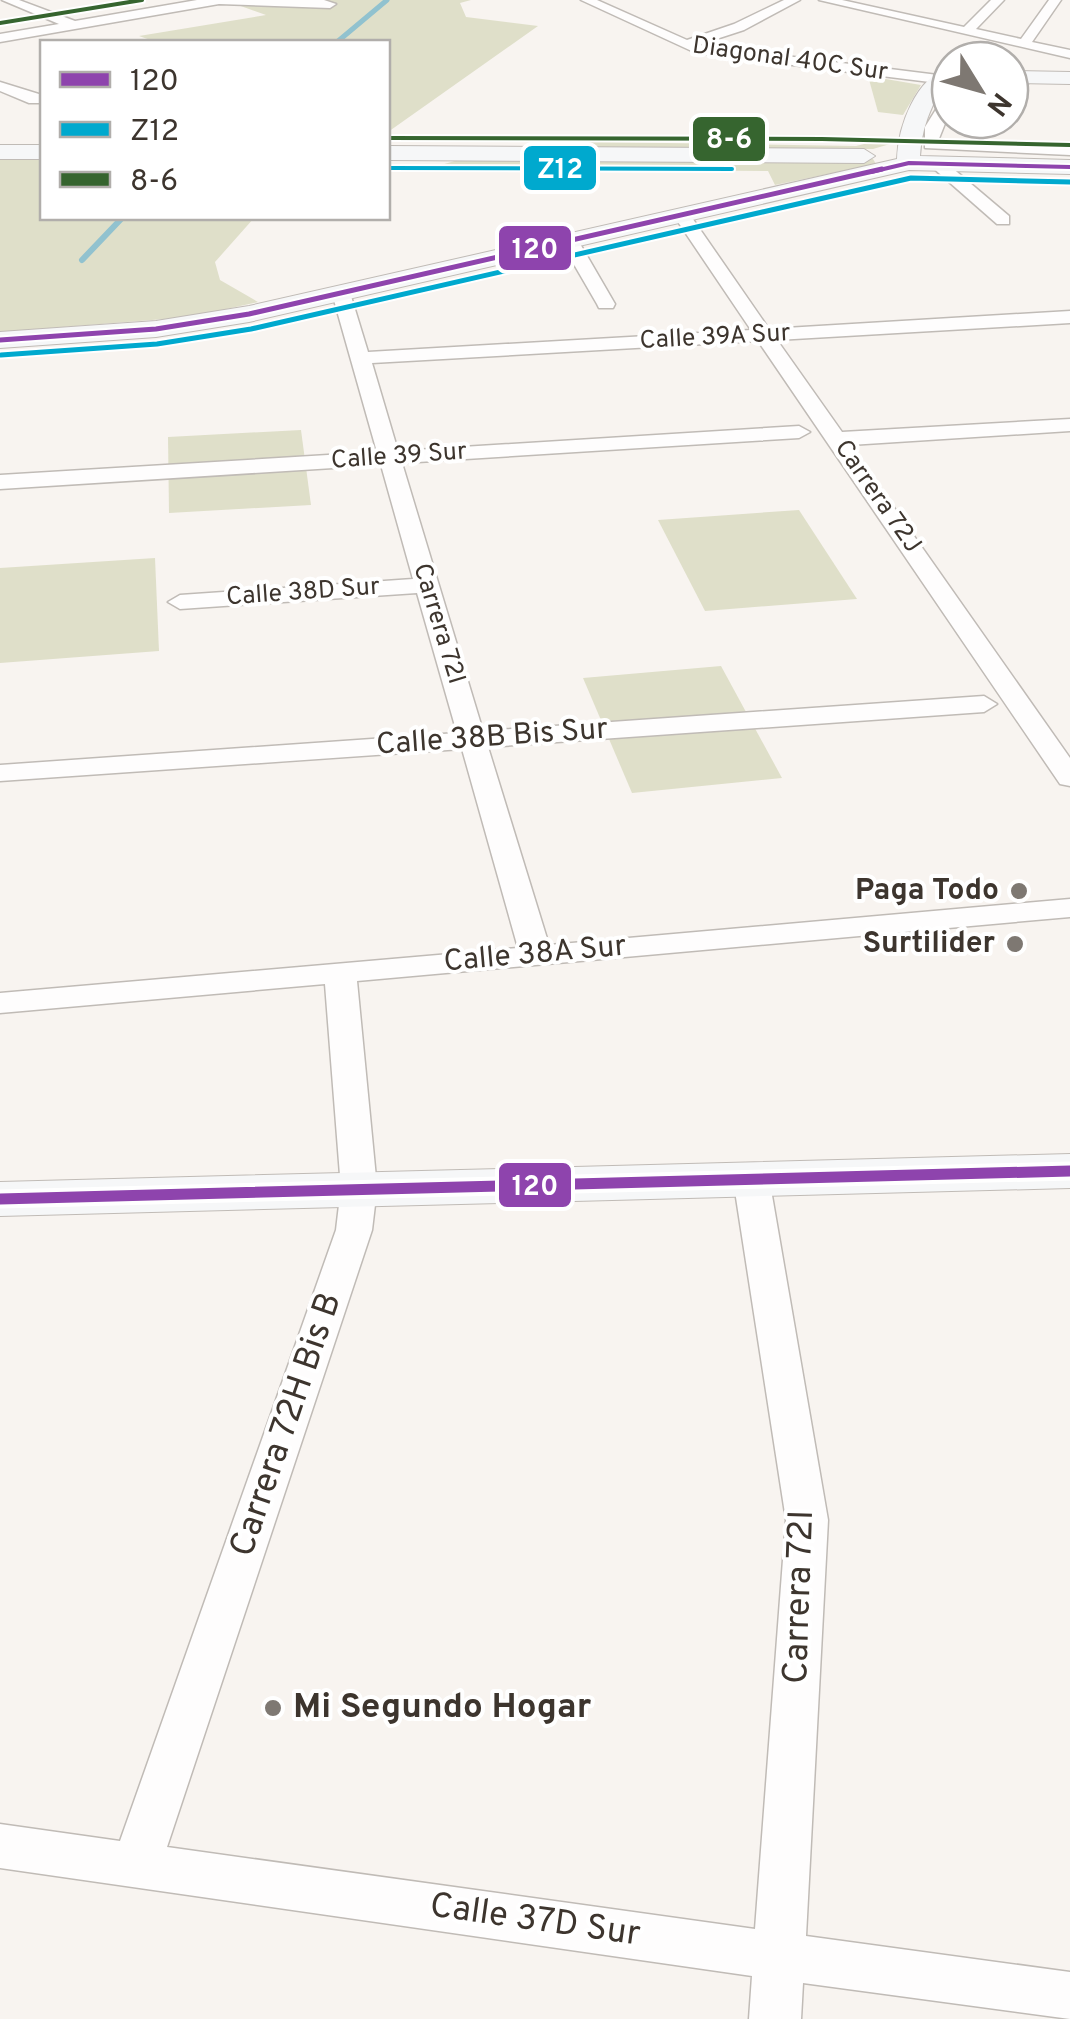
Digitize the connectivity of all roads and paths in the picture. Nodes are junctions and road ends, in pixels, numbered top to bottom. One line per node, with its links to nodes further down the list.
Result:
1 (8, 0): 14 (street)
2 (609, 0): 8 (street, Diagonal 40C Sur)
3 (626, 0): 17 (street, Diagonal 40C Sur)
4 (794, 0): 17 (street)
5 (825, 0): 11 (street)
6 (998, 0): 15 (street)
7 (1055, 0): 19 (street)
8 (589, 1): 21 (street, Diagonal 40C Sur)
9 (186, 3): 10 (street); 14 (street)
10 (330, 4)
11 (866, 4): 13 (street)
12 (927, 10): 13 (street)
13 (914, 20): 15 (street)
14 (76, 26): 16 (street)
15 (967, 32): 18 (street)
16 (0, 38)
17 (708, 38): 21 (street); 25 (street, Diagonal 40C Sur)
18 (1005, 40)
19 (1027, 40)
20 (1030, 45): 22 (street)
21 (683, 46): 26 (street, Diagonal 40C Sur)
22 (1070, 54)
23 (1070, 74): 24 (street)
24 (1030, 77)
25 (930, 80)
26 (930, 81)
27 (0, 86): 28 (street)
28 (38, 99)
29 (930, 105): 38 (street)
30 (1070, 132): 37 (street)
31 (930, 137): 39 (street)
32 (1001, 140): 36 (street)
33 (0, 152): 34 (street)
34 (40, 152)
35 (390, 153): 38 (street)
36 (996, 154): 37 (street); 38 (street); 39 (street)
37 (1069, 157): 39 (street)
38 (908, 160): 39 (street); 40 (street)
39 (947, 162): 41 (street)
40 (682, 216): 42 (street); 46 (street, Carrera 72J)
41 (984, 221)
42 (570, 242): 43 (street); 44 (street)
43 (341, 293): 47 (street); 48 (street, Carrera 72I)
44 (606, 304)
45 (1068, 326): 46 (street, Calle 39A Sur)
46 (765, 335): 48 (street, Calle 39A Sur); 51 (street, Carrera 72J)
47 (0, 340)
48 (360, 358): 52 (street, Carrera 72I)
49 (1070, 425): 51 (street)
50 (798, 432): 52 (street, Calle 39 Sur)
51 (837, 439): 59 (street, Carrera 72J)
52 (390, 458): 53 (street, Calle 39 Sur); 54 (street, Carrera 72I)
53 (0, 482)
54 (426, 585): 55 (street, Calle 38D Sur); 57 (street, Carrera 72I)
55 (180, 602)
56 (984, 704): 57 (street, Calle 38B Bis Sur)
57 (473, 740): 58 (street, Calle 38B Bis Sur); 61 (street, Carrera 72I)
58 (0, 773)
59 (1070, 778)
60 (1070, 908): 61 (street, Calle 38A Sur)
61 (536, 955): 62 (street, Calle 38A Sur)
62 (340, 972): 63 (street, Calle 38A Sur); 66 (street, Carrera 72H Bis B)
63 (0, 1003)
64 (1070, 1171): 65 (street)
65 (751, 1178): 66 (street); 70 (street, Carrera 72I)
66 (359, 1188): 67 (street); 69 (street, Carrera 72H Bis B)
67 (0, 1199)
68 (0, 1846): 69 (street, Calle 37D Sur)
69 (136, 1865): 70 (street, Calle 37D Sur)
70 (780, 1956): 71 (street, Calle 37D Sur); 72 (street, Carrera 72I)
71 (1070, 1997)
72 (775, 2019)

